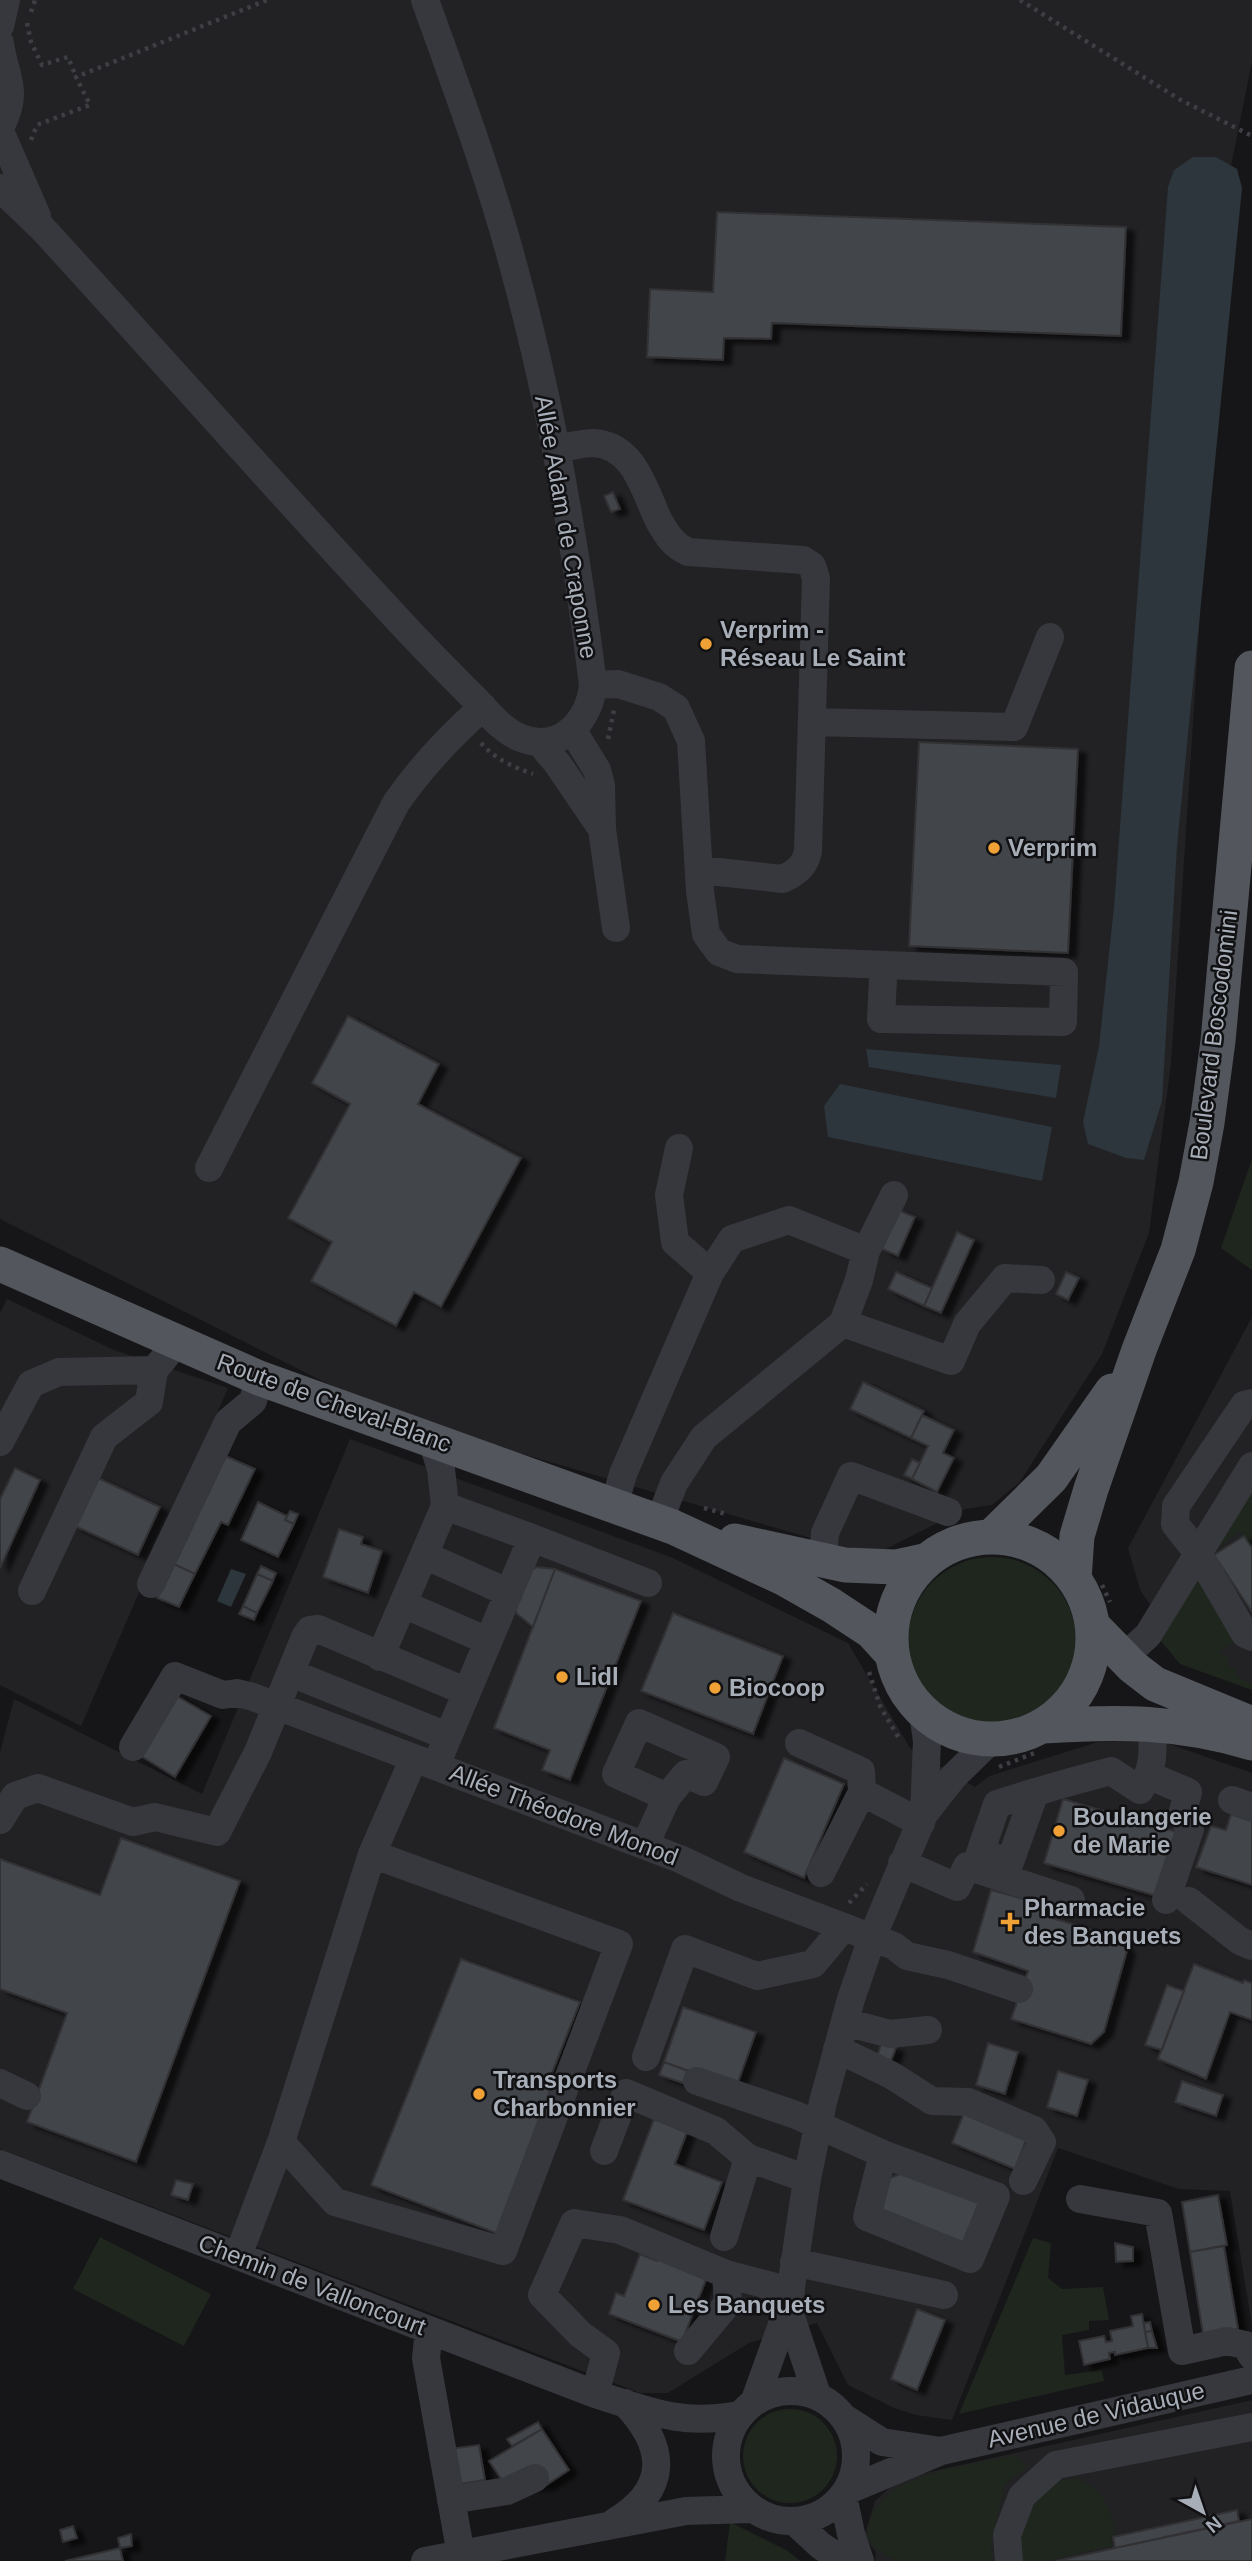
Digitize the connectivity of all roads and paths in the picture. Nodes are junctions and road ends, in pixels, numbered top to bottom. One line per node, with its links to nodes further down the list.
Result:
1 (6, 0): 6 (street)
2 (35, 0): 8 (path)
3 (267, 0): 8 (path)
4 (425, 0): 12 (street, Allée Adam de Craponne)
5 (1020, 0): 10 (path)
6 (0, 26)
7 (1, 52): 9 (street)
8 (76, 78): 11 (path)
9 (0, 129): 11 (street)
10 (1252, 136)
11 (8, 178): 16 (street)
12 (556, 449): 15 (street, Allée Adam de Craponne); 17 (street)
13 (1051, 637): 17 (street)
14 (1252, 668): 33 (main road, Boulevard Boscodomini)
15 (593, 685): 18 (street, Allée Adam de Craponne); 21 (street)
16 (483, 707): 19 (street); 25 (street)
17 (813, 722): 21 (street)
18 (573, 731): 19 (street); 20 (street)
19 (538, 742): 20 (street)
20 (602, 829): 22 (street)
21 (700, 870): 23 (street)
22 (616, 928)
23 (887, 965): 23 (street)
24 (679, 1148): 29 (street)
25 (209, 1168)
26 (894, 1195): 27 (street)
27 (866, 1251): 29 (street); 31 (street)
28 (0, 1264): 32 (main road, Route de Cheval-Blanc)
29 (710, 1273): 41 (street)
30 (1041, 1280): 31 (street)
31 (844, 1323): 43 (street)
32 (176, 1343): 34 (street); 35 (main road, Route de Cheval-Blanc)
33 (1139, 1350): 44 (main road, Boulevard Boscodomini); 50 (main road, Boulevard Boscodomini)
34 (153, 1370): 38 (street); 53 (street)
35 (259, 1378): 37 (main road, Route de Cheval-Blanc); 52 (street)
36 (1252, 1403): 46 (street)
37 (432, 1440): 40 (street); 41 (main road, Route de Cheval-Blanc)
38 (0, 1442)
39 (1252, 1466): 46 (street)
40 (445, 1506): 45 (street); 47 (street)
41 (614, 1506): 43 (main road, Route de Cheval-Blanc)
42 (948, 1512): 48 (street)
43 (666, 1524): 48 (main road); 61 (main road)
44 (991, 1537): 49 (main road); 50 (main road)
45 (532, 1538): 51 (street); 54 (street)
46 (1198, 1553): 57 (street); 59 (street)
47 (424, 1555): 54 (street); 55 (street)
48 (823, 1559): 49 (main road)
49 (928, 1560): 61 (main road)
50 (1087, 1580): 56 (main road); 59 (path)
51 (648, 1583)
52 (151, 1584)
53 (32, 1591)
54 (509, 1592): 58 (street)
55 (403, 1604): 58 (street); 60 (street)
56 (1092, 1625): 59 (main road); 68 (main road)
57 (1252, 1637)
58 (488, 1642): 63 (street)
59 (1130, 1652): 67 (main road)
60 (380, 1657): 62 (street); 63 (street)
61 (880, 1661): 65 (main road); 73 (path)
62 (290, 1673): 64 (street); 69 (street)
63 (467, 1692): 69 (street)
64 (266, 1702): 74 (street, Allée Théodore Monod); 75 (street, Allée Théodore Monod); 81 (street)
65 (923, 1713): 70 (main road); 80 (street)
66 (1152, 1723): 68 (main road); 71 (main road); 76 (street)
67 (1252, 1724)
68 (1043, 1726): 70 (main road)
69 (447, 1736): 75 (street)
70 (991, 1740): 80 (street)
71 (1252, 1743)
72 (799, 1744): 77 (street)
73 (902, 1745)
74 (133, 1747)
75 (425, 1762): 82 (street, Allée Théodore Monod); 83 (street)
76 (1150, 1776): 78 (street); 91 (street)
77 (862, 1792): 80 (street); 86 (street)
78 (1035, 1792)
79 (667, 1797): 82 (street)
80 (922, 1819): 84 (street)
81 (0, 1820)
82 (645, 1845): 89 (street, Allée Théodore Monod)
83 (372, 1854): 101 (street); 101 (street)
84 (902, 1864): 88 (street); 90 (street)
85 (871, 1871): 87 (path)
86 (821, 1874)
87 (866, 1884)
88 (1071, 1900)
89 (843, 1928): 90 (street, Allée Théodore Monod); 96 (street)
90 (872, 1938): 92 (street, Allée Théodore Monod); 93 (street)
91 (1252, 1946)
92 (1019, 1989)
93 (845, 2022): 94 (street); 95 (street)
94 (928, 2029)
95 (837, 2049): 100 (street); 107 (street)
96 (646, 2057)
97 (697, 2081): 100 (street)
98 (0, 2083): 99 (street)
99 (27, 2096)
100 (818, 2125): 103 (street); 106 (street)
101 (281, 2142): 110 (street)
102 (604, 2151): 104 (street)
103 (883, 2154): 103 (street)
104 (748, 2158): 106 (street); 109 (street)
105 (0, 2164): 110 (street, Chemin de Valloncourt)
106 (807, 2179): 111 (street)
107 (1023, 2181)
108 (1080, 2199): 117 (street)
109 (724, 2237)
110 (238, 2256): 115 (street, Chemin de Valloncourt)
111 (794, 2262): 113 (street); 114 (street)
112 (726, 2274): 114 (street); 116 (street); 119 (street)
113 (944, 2295)
114 (790, 2300): 120 (street); 122 (street)
115 (429, 2330): 119 (street, Chemin de Valloncourt); 130 (street)
116 (688, 2351)
117 (1252, 2356)
118 (1252, 2380): 126 (street, Avenue de Vidauque)
119 (594, 2394): 121 (street, Chemin de Valloncourt)
120 (817, 2395): 122 (street); 124 (street)
121 (625, 2403): 123 (street, Chemin de Valloncourt); 134 (street)
122 (747, 2408): 123 (street, Chemin de Valloncourt); 127 (street)
123 (676, 2419): 127 (street, Chemin de Valloncourt)
124 (846, 2419): 126 (street, Avenue de Vidauque); 129 (street)
125 (1252, 2427): 139 (street)
126 (941, 2451): 129 (street, Avenue de Vidauque)
127 (726, 2463): 131 (street); 132 (street)
128 (535, 2478): 130 (street)
129 (845, 2493): 133 (street); 138 (street)
130 (451, 2500): 135 (street)
131 (751, 2509): 132 (street); 133 (street)
132 (685, 2511): 134 (street)
133 (794, 2521): 137 (street)
134 (605, 2527): 135 (street)
135 (474, 2556): 136 (street)
136 (425, 2561)
137 (844, 2561)
138 (860, 2561)
139 (1009, 2561)

